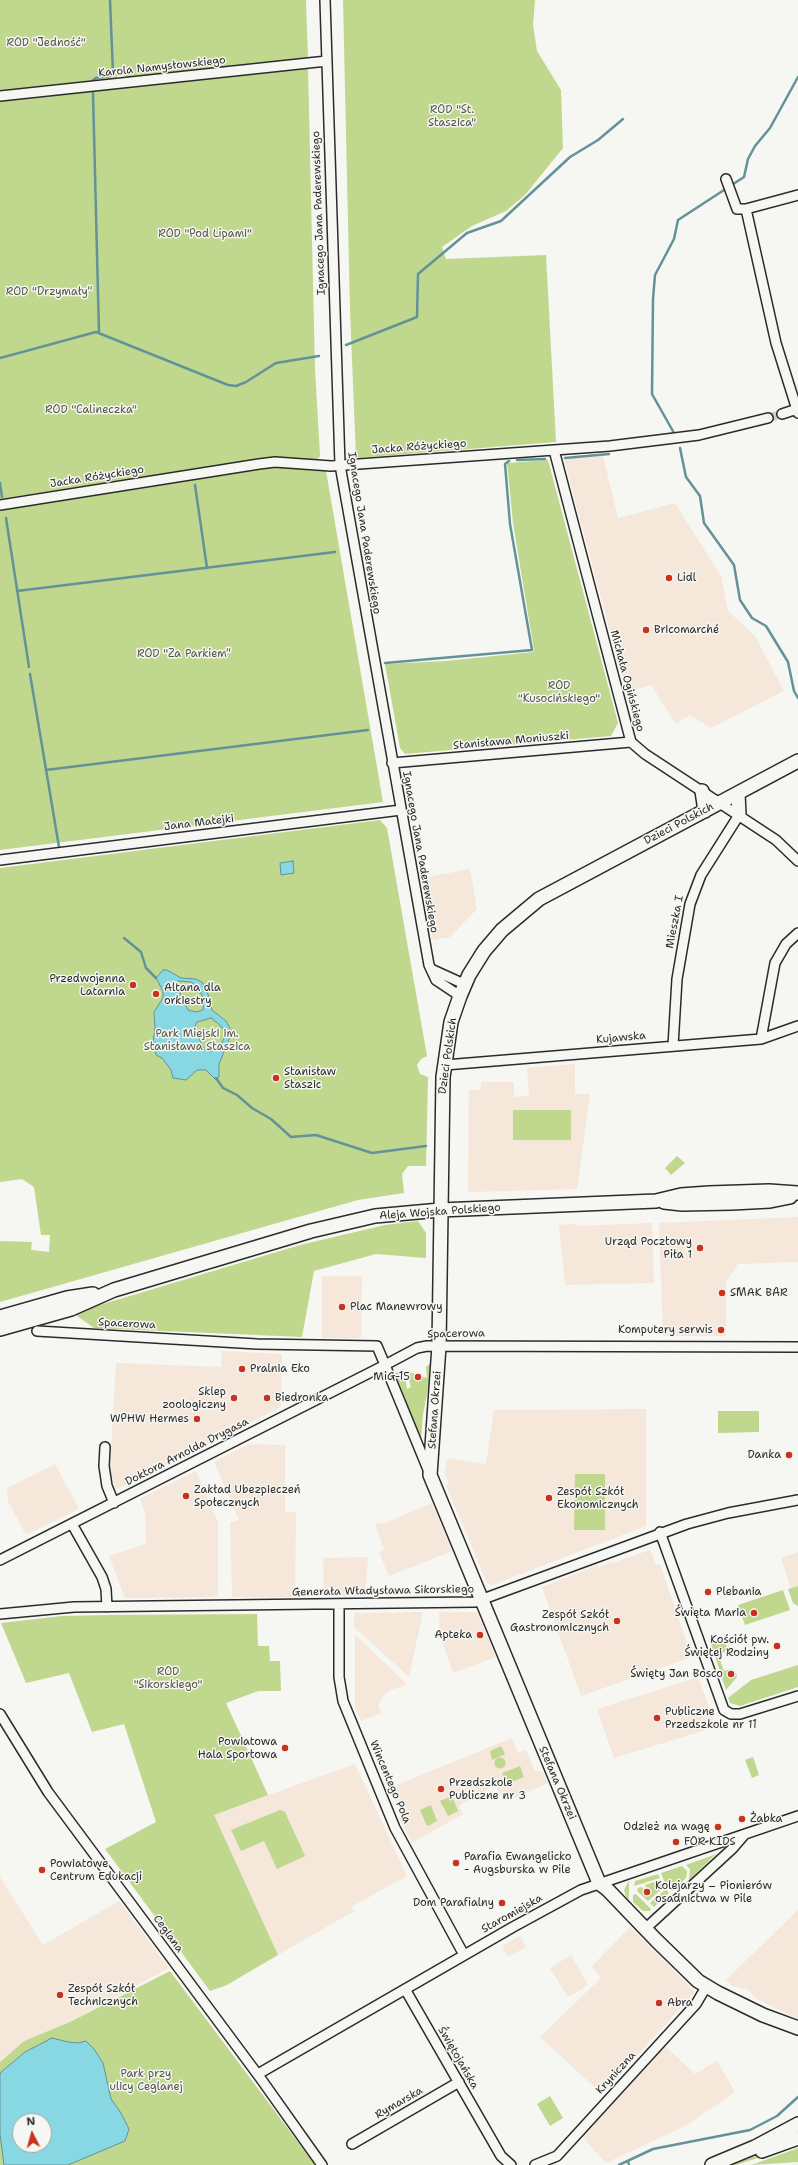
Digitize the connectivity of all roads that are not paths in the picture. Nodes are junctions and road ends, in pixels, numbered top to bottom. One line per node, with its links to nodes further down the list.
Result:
1 (325, 0): 2 (street, Ignacego Jana Paderewskiego)
2 (327, 61): 3 (street, Karola Namysłowskiego); 11 (street, Ignacego Jana Paderewskiego)
3 (0, 96)
4 (726, 179): 6 (street)
5 (798, 195): 6 (street)
6 (746, 209): 7 (street)
7 (798, 411): 8 (street)
8 (782, 414)
9 (768, 418): 10 (street, Jacka Różyckiego)
10 (554, 450): 11 (street, Jacka Różyckiego); 13 (street, Michała Ogińskiego)
11 (340, 465): 12 (street, Jacka Różyckiego); 15 (street, Ignacego Jana Paderewskiego)
12 (0, 504)
13 (631, 742): 15 (street, Stanisława Moniuszki); 16 (street, Michała Ogińskiego)
14 (798, 761): 17 (street, Dzieci Polskich)
15 (392, 762): 19 (street, Ignacego Jana Paderewskiego)
16 (702, 791): 18 (street, Michała Ogińskiego); 20 (street)
17 (738, 793): 18 (street, Dzieci Polskich); 21 (street)
18 (719, 803): 20 (street, Dzieci Polskich); 21 (street, Michała Ogińskiego)
19 (400, 810): 22 (street, Jana Matejki); 25 (street, Ignacego Jana Paderewskiego)
20 (705, 811): 25 (street, Dzieci Polskich)
21 (739, 815): 23 (street, Michała Ogińskiego); 28 (street, Mieszka I)
22 (0, 860)
23 (798, 861)
24 (798, 933): 27 (street)
25 (462, 990): 29 (street, Dzieci Polskich)
26 (798, 1026): 27 (street, Kujawska)
27 (761, 1039): 28 (street, Kujawska)
28 (673, 1046): 29 (street, Kujawska)
29 (445, 1065): 31 (street, Dzieci Polskich)
30 (798, 1194): 31 (street, Aleja Wojska Polskiego)
31 (440, 1210): 32 (street, Aleja Wojska Polskiego); 36 (street, Dzieci Polskich)
32 (114, 1290): 33 (street, Aleja Wojska Polskiego); 34 (street, Aleja Wojska Polskiego)
33 (0, 1317)
34 (0, 1329)
35 (37, 1331): 38 (street, Spacerowa)
36 (439, 1346): 37 (street, Spacerowa); 38 (street, Spacerowa); 40 (street, Stefana Okrzei)
37 (798, 1347)
38 (385, 1365): 40 (street, Stefana Okrzei); 42 (street, Doktora Arnolda Drygasa)
39 (105, 1447): 42 (street)
40 (430, 1475): 46 (street, Stefana Okrzei)
41 (798, 1500): 44 (street, Generała Władysława Sikorskiego)
42 (114, 1502): 43 (street, Doktora Arnolda Drygasa)
43 (72, 1524): 45 (street, Doktora Arnolda Drygasa); 48 (street)
44 (660, 1532): 46 (street, Generała Władysława Sikorskiego); 50 (street)
45 (0, 1560)
46 (482, 1601): 47 (street, Generała Władysława Sikorskiego); 54 (street, Stefana Okrzei)
47 (339, 1605): 48 (street, Generała Władysława Sikorskiego); 56 (street, Wincentego Pola)
48 (107, 1607): 49 (street, Generała Władysława Sikorskiego)
49 (0, 1614)
50 (798, 1696)
51 (0, 1714): 62 (street, Ceglana)
52 (798, 1816): 53 (street, Staromiejska)
53 (745, 1833): 54 (street, Staromiejska); 55 (street)
54 (599, 1883): 55 (street, Stefana Okrzei); 56 (street, Staromiejska)
55 (646, 1928): 57 (street, Stefana Okrzei)
56 (464, 1955): 58 (street, Staromiejska)
57 (706, 1986): 59 (street, Stefana Okrzei); 69 (street, Kryniczna)
58 (405, 1989): 62 (street, Staromiejska); 63 (street, Świętojańska)
59 (774, 2020): 60 (street, Stefana Okrzei); 61 (street, Stefana Okrzei)
60 (798, 2028)
61 (798, 2034)
62 (258, 2074): 67 (street, Ceglana)
63 (459, 2082): 66 (street, Rymarska); 68 (street, Świętojańska)
64 (798, 2124): 70 (street)
65 (798, 2138): 70 (street)
66 (352, 2144)
67 (322, 2165)
68 (512, 2165)
69 (535, 2165)
70 (713, 2165)

